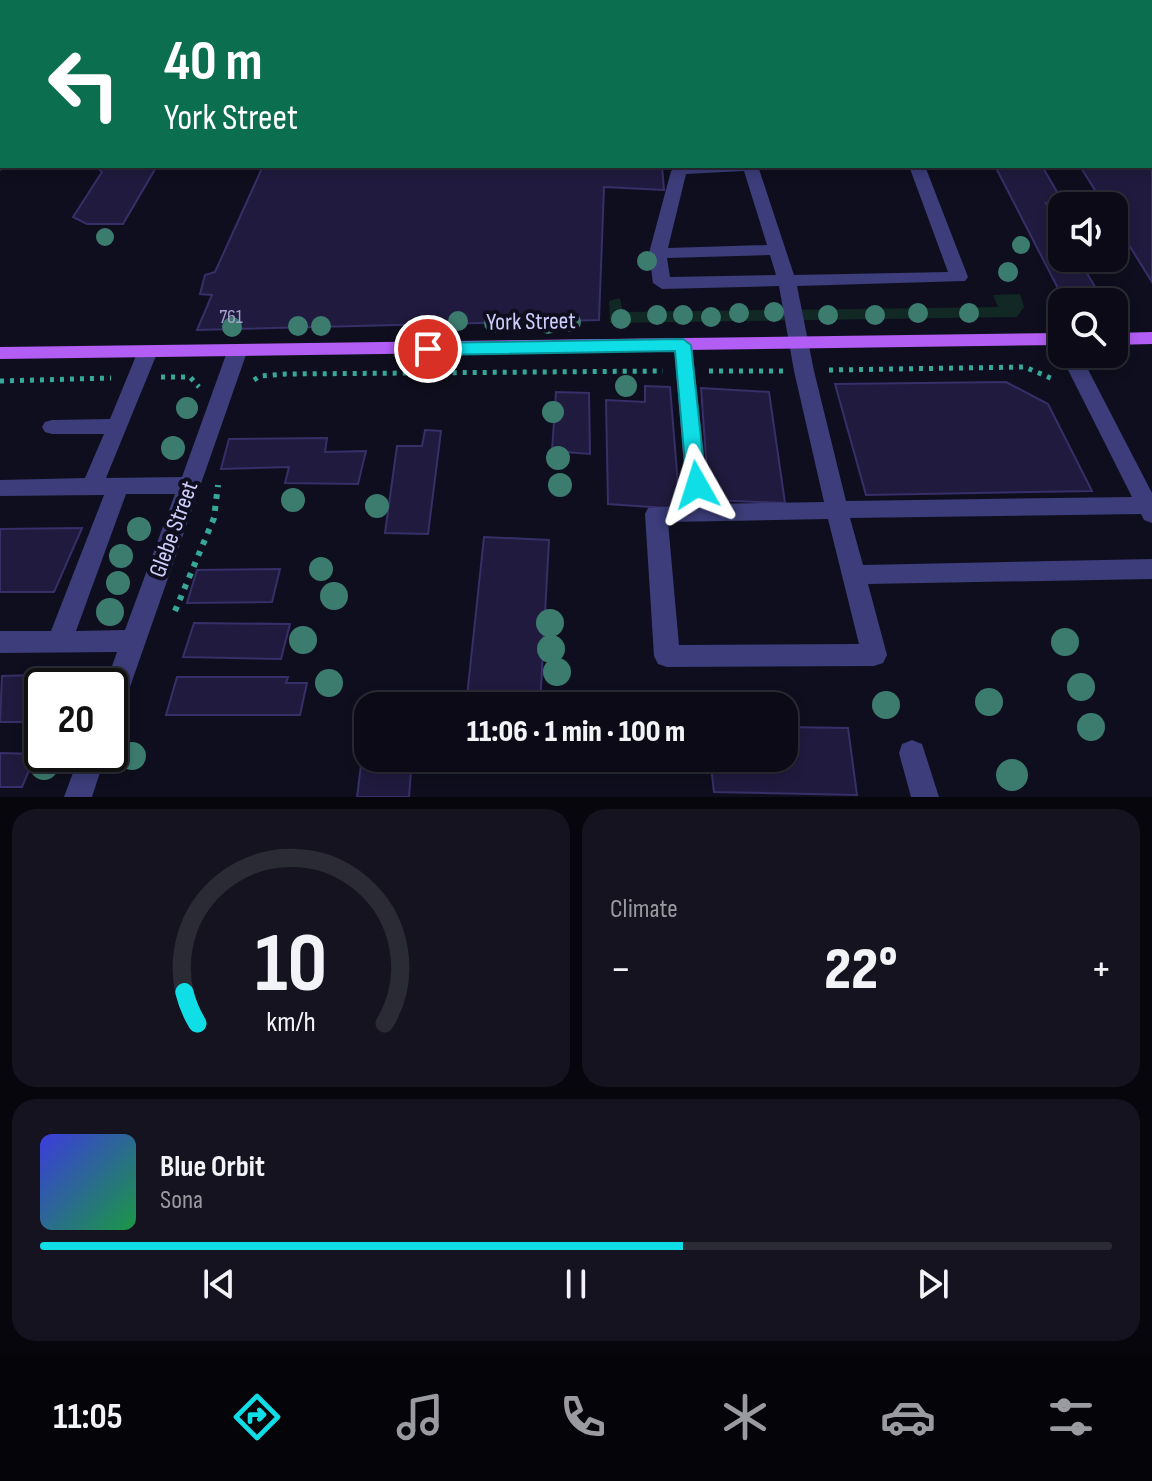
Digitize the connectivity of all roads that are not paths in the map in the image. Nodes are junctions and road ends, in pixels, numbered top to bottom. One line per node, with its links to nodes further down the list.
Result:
1 (690, 168): 5 (street)
2 (751, 168): 4 (street)
3 (918, 168): 6 (street)
4 (778, 250): 5 (street); 6 (street)
5 (658, 253): 6 (street)
6 (787, 281): 10 (street)
7 (1152, 338): 9 (main road)
8 (1048, 339): 10 (main road, York Street)
9 (1128, 339)
10 (801, 343): 11 (main road, York Street); 22 (street)
11 (683, 345): 13 (main road, York Street); 24 (street)
12 (148, 351): 13 (main road, York Street); 14 (main road, York Street); 16 (street)
13 (237, 352): 18 (street, Glebe Street)
14 (0, 353)
15 (1077, 368): 23 (street)
16 (118, 426): 17 (street); 19 (street)
17 (52, 427)
18 (189, 485): 20 (street); 27 (street, Glebe Street)
19 (92, 487): 20 (street); 21 (street)
20 (118, 487): 29 (street)
21 (0, 488)
22 (837, 510): 23 (street); 24 (street); 26 (street)
23 (1149, 510)
24 (699, 513): 26 (street)
25 (1152, 569): 26 (street)
26 (854, 575)
27 (133, 641): 29 (street); 30 (street, Glebe Street)
28 (0, 642): 29 (street)
29 (59, 642)
30 (128, 668)
31 (912, 753): 34 (street)
32 (94, 772): 33 (street)
33 (78, 797)
34 (925, 797)

